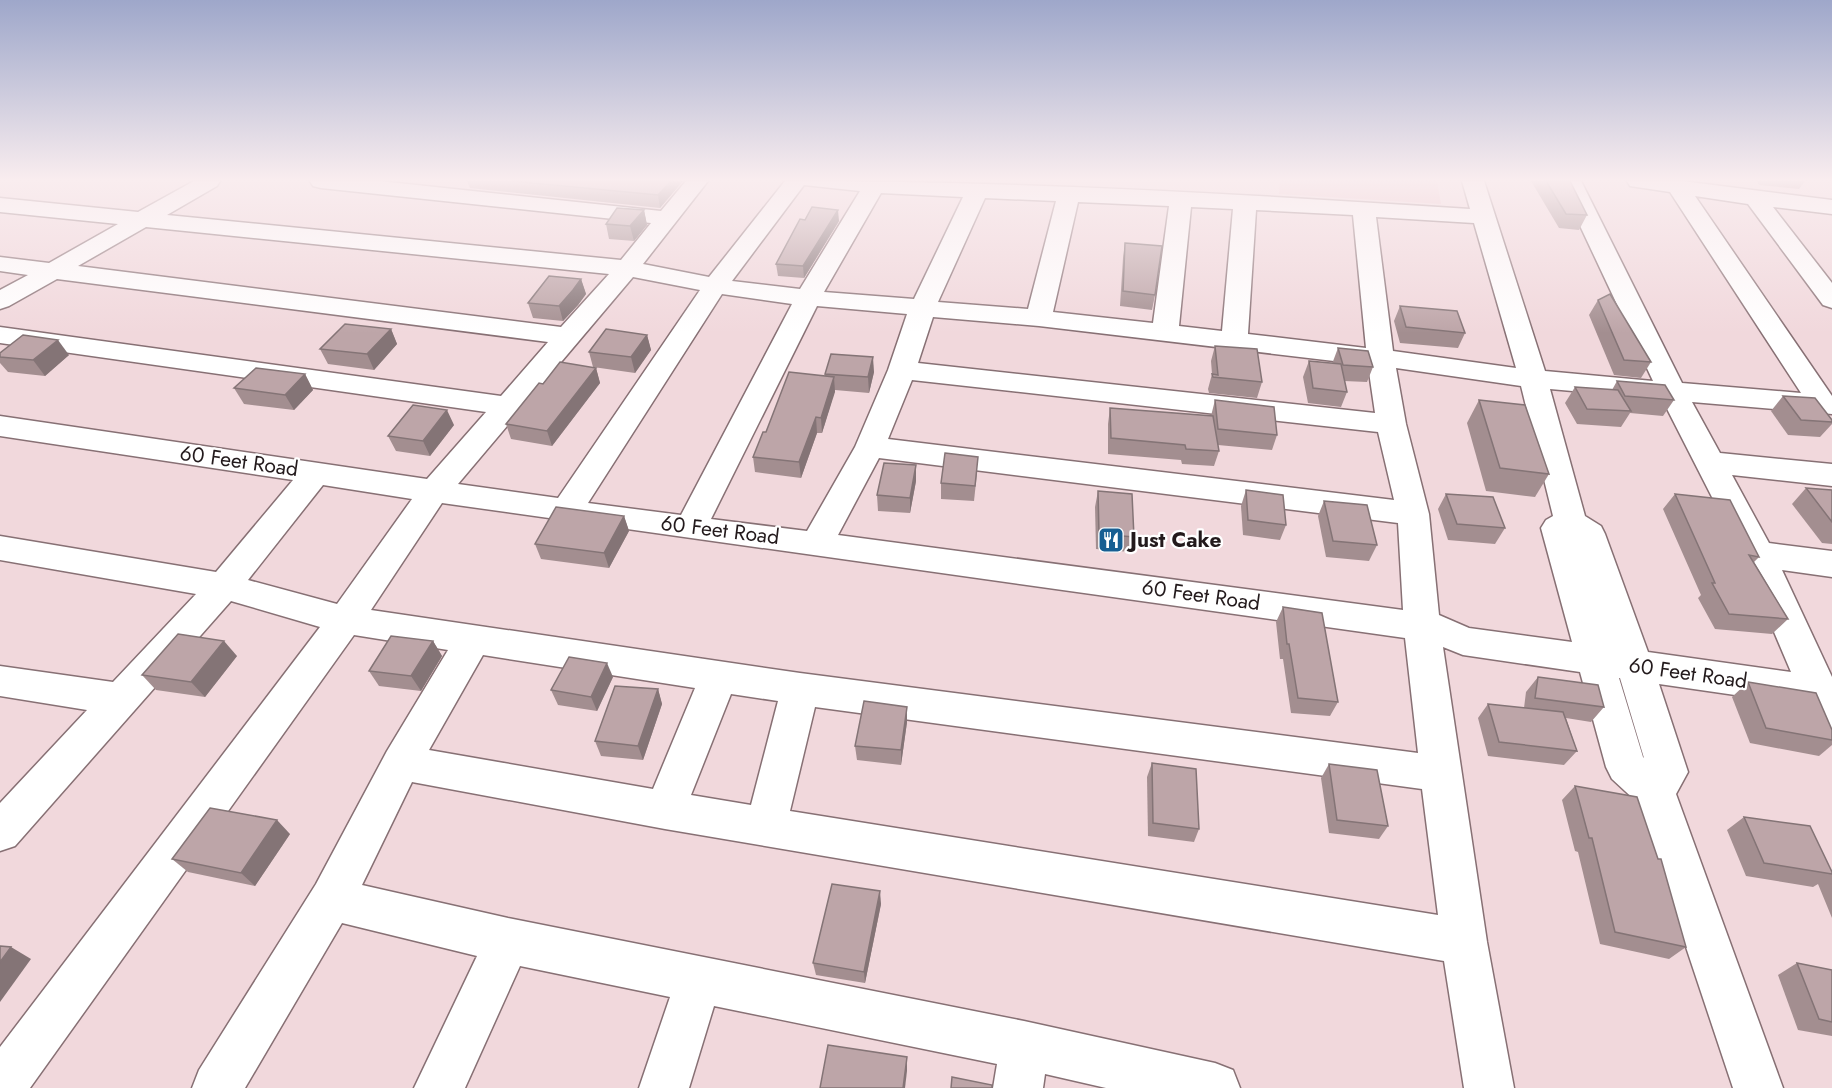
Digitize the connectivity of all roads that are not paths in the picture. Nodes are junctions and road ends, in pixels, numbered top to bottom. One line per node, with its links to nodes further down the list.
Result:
1 (118, 232): 17 (street)
2 (268, 232): 16 (street)
3 (657, 232): 16 (street)
4 (757, 232): 18 (street)
5 (847, 232): 19 (street)
6 (958, 232): 22 (street)
7 (1060, 232): 23 (street)
8 (1176, 232): 24 (street)
9 (1250, 232): 27 (street)
10 (1367, 232): 28 (street)
11 (1488, 232): 30 (street)
12 (1595, 232): 31 (street)
13 (1708, 232): 32 (street)
14 (1780, 232): 20 (street)
15 (0, 264): 17 (street)
16 (627, 268): 18 (street); 26 (street)
17 (51, 270): 21 (street); 26 (street)
18 (715, 286): 19 (street); 41 (street)
19 (808, 298): 22 (street); 44 (street)
20 (1832, 300)
21 (0, 301)
22 (922, 309): 23 (street); 29 (street)
23 (1039, 318): 24 (street)
24 (1165, 333): 27 (street)
25 (0, 335): 33 (street)
26 (567, 336): 33 (street)
27 (1234, 342): 28 (street)
28 (1382, 358): 30 (street); 34 (street)
29 (902, 370): 34 (street); 36 (street)
30 (1533, 379): 31 (street); 43 (street)
31 (1671, 389): 32 (street); 37 (street)
32 (1827, 405)
33 (509, 406): 40 (street)
34 (1391, 424): 42 (street)
35 (0, 426): 38 (street, 60 Feet Road)
36 (870, 447): 42 (street); 45 (street)
37 (1708, 462): 39 (street); 47 (street)
38 (316, 473): 40 (street, 60 Feet Road); 49 (street)
39 (1832, 476)
40 (434, 491): 41 (street, 60 Feet Road); 50 (street)
41 (566, 511): 44 (street, 60 Feet Road)
42 (1413, 514): 51 (street)
43 (1571, 522): 53 (street); 54 (street)
44 (691, 527): 45 (street, 60 Feet Road)
45 (817, 543): 51 (street, 60 Feet Road)
46 (0, 548): 49 (street)
47 (1758, 554): 48 (street); 58 (street)
48 (1832, 564)
49 (224, 586): 50 (street); 59 (street)
50 (345, 620): 52 (street); 71 (street)
51 (1431, 627): 53 (street, 60 Feet Road); 61 (street)
52 (473, 640): 55 (street); 60 (street)
53 (1592, 649): 54 (street, 60 Feet Road); 62 (street)
54 (1631, 655): 58 (street, 60 Feet Road); 62 (street)
55 (719, 676): 57 (street); 63 (street)
56 (0, 681): 59 (street)
57 (800, 689): 61 (street); 64 (street)
58 (1824, 689)
59 (122, 699): 65 (street)
60 (401, 763): 63 (street); 66 (street)
61 (1440, 774): 68 (street)
62 (1655, 792): 77 (street)
63 (666, 810): 64 (street)
64 (766, 827): 68 (street)
65 (0, 832)
66 (332, 899): 67 (street); 72 (street)
67 (508, 941): 69 (street); 73 (street)
68 (1464, 942): 76 (street)
69 (700, 978): 70 (street); 74 (street)
70 (1021, 1066): 75 (street)
71 (0, 1088)
72 (217, 1088)
73 (439, 1088)
74 (664, 1088)
75 (1215, 1088)
76 (1490, 1088)
77 (1758, 1088)

